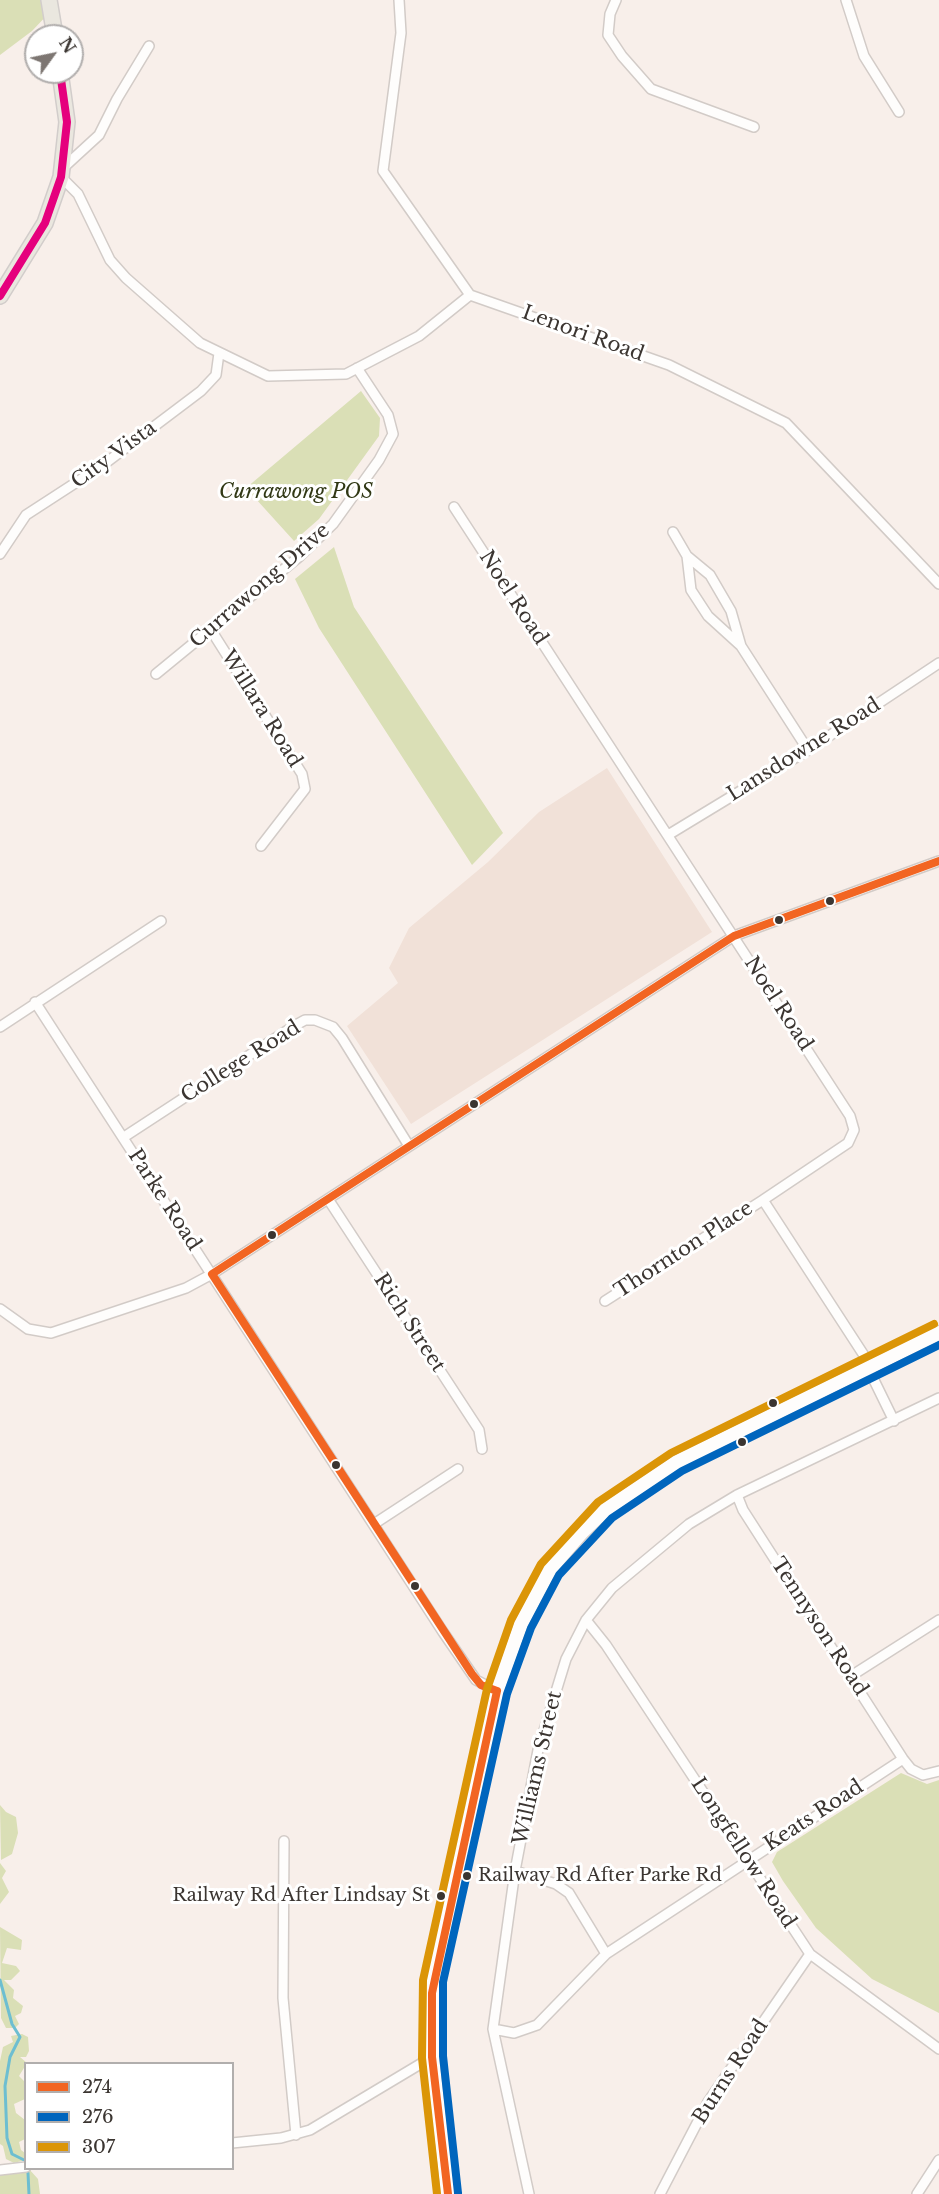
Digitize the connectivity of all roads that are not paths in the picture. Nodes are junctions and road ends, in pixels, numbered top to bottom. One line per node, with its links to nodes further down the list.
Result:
1 (49, 0): 5 (main road)
2 (399, 0): 11 (street)
3 (616, 0): 9 (street)
4 (846, 0): 8 (street)
5 (53, 24)
6 (148, 46): 10 (street)
7 (62, 84): 10 (main road)
8 (899, 112)
9 (754, 127)
10 (62, 172): 12 (main road); 13 (street)
11 (470, 295): 14 (street); 19 (street, Lenori Road)
12 (0, 296)
13 (219, 352): 14 (street); 17 (street, City Vista)
14 (357, 368): 20 (street, Currawong Drive)
15 (454, 507): 25 (street, Noel Road)
16 (673, 532): 18 (street)
17 (0, 554)
18 (687, 556): 21 (street); 21 (street)
19 (939, 584)
20 (211, 630): 23 (street, Currawong Drive); 26 (street, Willara Road)
21 (741, 646): 24 (street)
22 (939, 663): 24 (street, Lansdowne Road)
23 (156, 674)
24 (808, 750): 25 (street, Lansdowne Road)
25 (668, 835): 29 (street, Noel Road)
26 (261, 846)
27 (939, 861): 29 (street)
28 (161, 921): 30 (street)
29 (734, 936): 33 (street); 35 (street, Noel Road)
30 (35, 1002): 31 (street); 32 (street, Parke Road)
31 (0, 1027)
32 (124, 1137): 33 (street, College Road); 36 (street, Parke Road)
33 (409, 1146): 34 (street)
34 (328, 1199): 36 (street); 43 (street, Rich Street)
35 (763, 1200): 37 (street, Thornton Place); 40 (street)
36 (212, 1274): 38 (street); 46 (street, Parke Road)
37 (605, 1301)
38 (0, 1309)
39 (939, 1333): 40 (street)
40 (869, 1367): 42 (street); 50 (street)
41 (939, 1398): 42 (street, Williams Street)
42 (894, 1421): 45 (street, Williams Street)
43 (482, 1449)
44 (458, 1469): 46 (street)
45 (737, 1495): 47 (street, Williams Street); 49 (street, Tennyson Road)
46 (374, 1524): 50 (street, Parke Road)
47 (586, 1620): 54 (street, Longfellow Road); 55 (street, Williams Street)
48 (939, 1620): 49 (street)
49 (851, 1676): 51 (street, Tennyson Road)
50 (497, 1691): 60 (street)
51 (903, 1759): 52 (street); 54 (street, Keats Road)
52 (939, 1771)
53 (284, 1841): 61 (street)
54 (747, 1860): 56 (street, Keats Road); 57 (street, Longfellow Road)
55 (515, 1871): 56 (street); 58 (street, Williams Street)
56 (606, 1954): 58 (street, Keats Road)
57 (810, 1954): 59 (street, Longfellow Road); 68 (street, Burns Road)
58 (493, 2030): 67 (street, Williams Street)
59 (939, 2049)
60 (432, 2057): 61 (street); 66 (street)
61 (296, 2135): 62 (street)
62 (234, 2144)
63 (939, 2160): 69 (street)
64 (24, 2167): 65 (street)
65 (0, 2170)
66 (448, 2194)
67 (529, 2194)
68 (660, 2194)
69 (917, 2194)

